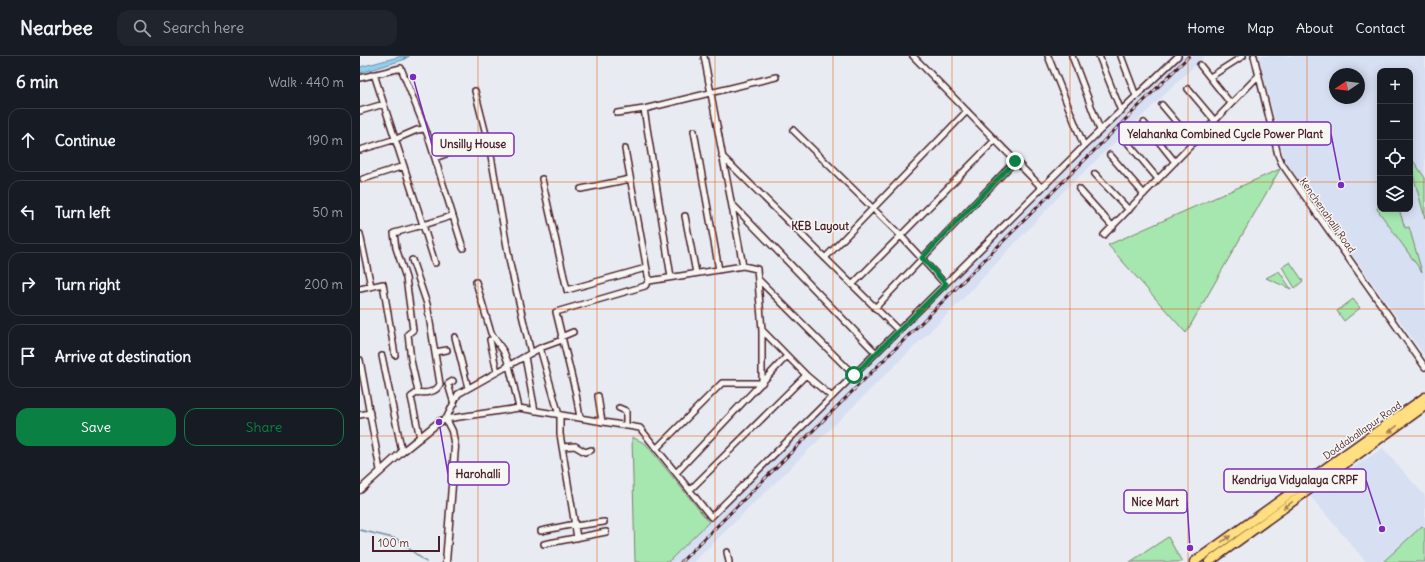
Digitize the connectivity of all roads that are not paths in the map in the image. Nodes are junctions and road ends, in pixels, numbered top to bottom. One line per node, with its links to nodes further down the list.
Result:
1 (704, 56): 18 (street)
2 (913, 56): 26 (street)
3 (1048, 56): 38 (street)
4 (1072, 56): 32 (street)
5 (1099, 56): 24 (street)
6 (1121, 56): 19 (street)
7 (1178, 56): 19 (street)
8 (1243, 56): 14 (street)
9 (1254, 56): 12 (street, Kenchenahalli Road)
10 (1200, 65): 14 (street)
11 (374, 74): 15 (street); 20 (street); 30 (street)
12 (1259, 75): 21 (street); 102 (street, Kenchenahalli Road)
13 (776, 77): 18 (street)
14 (1210, 77): 21 (street)
15 (360, 78)
16 (1188, 89): 28 (street)
17 (475, 91): 94 (street)
18 (710, 93): 23 (street); 43 (street)
19 (1136, 96): 24 (street)
20 (384, 104): 25 (street); 34 (street)
21 (1231, 104): 28 (street)
22 (1162, 105): 37 (street)
23 (644, 109): 27 (street); 76 (street)
24 (1121, 111): 32 (street)
25 (360, 112)
26 (967, 112): 35 (street); 58 (street)
27 (617, 113)
28 (1215, 121): 37 (street)
29 (1144, 123): 46 (street)
30 (424, 129): 34 (street); 44 (street)
31 (793, 130): 58 (street)
32 (1100, 130): 38 (street)
33 (694, 131): 74 (street)
34 (396, 139): 39 (street); 47 (street)
35 (995, 140): 45 (street); 65 (street)
36 (1127, 142): 52 (street)
37 (1194, 143): 46 (street)
38 (1084, 146): 54 (street)
39 (360, 150)
40 (457, 150): 44 (street)
41 (625, 150): 51 (street)
42 (1110, 155): 56 (street)
43 (722, 156): 57 (street); 68 (street)
44 (435, 158): 60 (street)
45 (1015, 161): 54 (street); 69 (street)
46 (1175, 162): 52 (street)
47 (404, 166): 49 (street); 62 (street)
48 (1095, 174): 59 (street)
49 (362, 179)
50 (542, 179): 73 (street)
51 (630, 179): 53 (street); 73 (street)
52 (1158, 179): 56 (street)
53 (581, 188)
54 (1042, 188): 80 (street)
55 (1079, 189): 63 (street)
56 (1144, 194): 59 (street)
57 (732, 204): 72 (street); 95 (street)
58 (872, 208): 65 (street); 68 (street)
59 (1129, 210): 63 (street)
60 (452, 216): 62 (street); 67 (street)
61 (685, 216): 75 (street)
62 (423, 225): 71 (street); 109 (street)
63 (1113, 227): 66 (street)
64 (360, 234): 82 (street)
65 (900, 235): 69 (street); 81 (street)
66 (1104, 235)
67 (463, 248)
68 (825, 258): 81 (street)
69 (922, 258): 80 (street); 84 (street)
70 (412, 260): 93 (street)
71 (435, 263)
72 (744, 266): 74 (street); 77 (street)
73 (646, 268): 78 (street)
74 (719, 270): 75 (street)
75 (696, 274): 76 (street)
76 (671, 278): 78 (street)
77 (759, 280): 85 (street); 105 (street)
78 (649, 281): 89 (street)
79 (476, 282): 101 (street)
80 (946, 284): 86 (street)
81 (852, 285): 84 (street)
82 (371, 286): 83 (street); 96 (street)
83 (360, 289)
84 (875, 308): 86 (street)
85 (762, 330): 98 (street); 107 (street)
86 (899, 330): 95 (street)
87 (573, 332): 89 (street)
88 (455, 337): 108 (street)
89 (562, 338): 91 (street); 121 (street)
90 (490, 340): 103 (street)
91 (540, 348): 94 (street); 120 (street)
92 (447, 350): 93 (street)
93 (435, 352): 109 (street)
94 (531, 353): 99 (street)
95 (876, 353): 105 (street)
96 (395, 355)
97 (382, 356): 129 (street)
98 (788, 356): 104 (street); 107 (street)
99 (525, 357): 101 (street); 117 (street)
100 (360, 360): 118 (street)
101 (509, 365): 103 (street); 115 (street)
102 (1425, 367)
103 (497, 372): 108 (street)
104 (806, 375): 111 (street); 133 (street)
105 (854, 375): 111 (street)
106 (453, 381): 113 (street)
107 (762, 382): 127 (street); 131 (street)
108 (468, 388): 113 (street)
109 (418, 392): 125 (street)
110 (598, 396): 123 (street)
111 (832, 397): 133 (street)
112 (1425, 397): 143 (main road, Doddaballapur Road, one-way to 112)
113 (454, 404): 122 (street)
114 (1425, 406): 144 (main road, Doddaballapur Road, one-way to 144)
115 (519, 408): 117 (street); 122 (street)
116 (619, 408): 124 (street)
117 (536, 411): 120 (street)
118 (370, 413): 119 (street); 130 (street)
119 (360, 415)
120 (559, 415): 121 (street); 126 (street)
121 (580, 418): 123 (street)
122 (446, 419): 125 (street); 141 (street)
123 (602, 422): 124 (street)
124 (626, 426): 127 (street)
125 (420, 438): 129 (street)
126 (562, 447): 128 (street); 135 (street)
127 (656, 449): 131 (street)
128 (591, 450)
129 (402, 452): 130 (street)
130 (380, 470): 132 (street)
131 (676, 472): 133 (street)
132 (360, 490)
133 (690, 490)
134 (604, 522): 135 (street)
135 (575, 525): 136 (street); 138 (street)
136 (541, 531)
137 (606, 532): 138 (street)
138 (577, 537): 139 (street)
139 (544, 544)
140 (727, 552): 142 (street)
141 (446, 562)
142 (729, 562)
143 (1194, 562)
144 (1209, 562)

